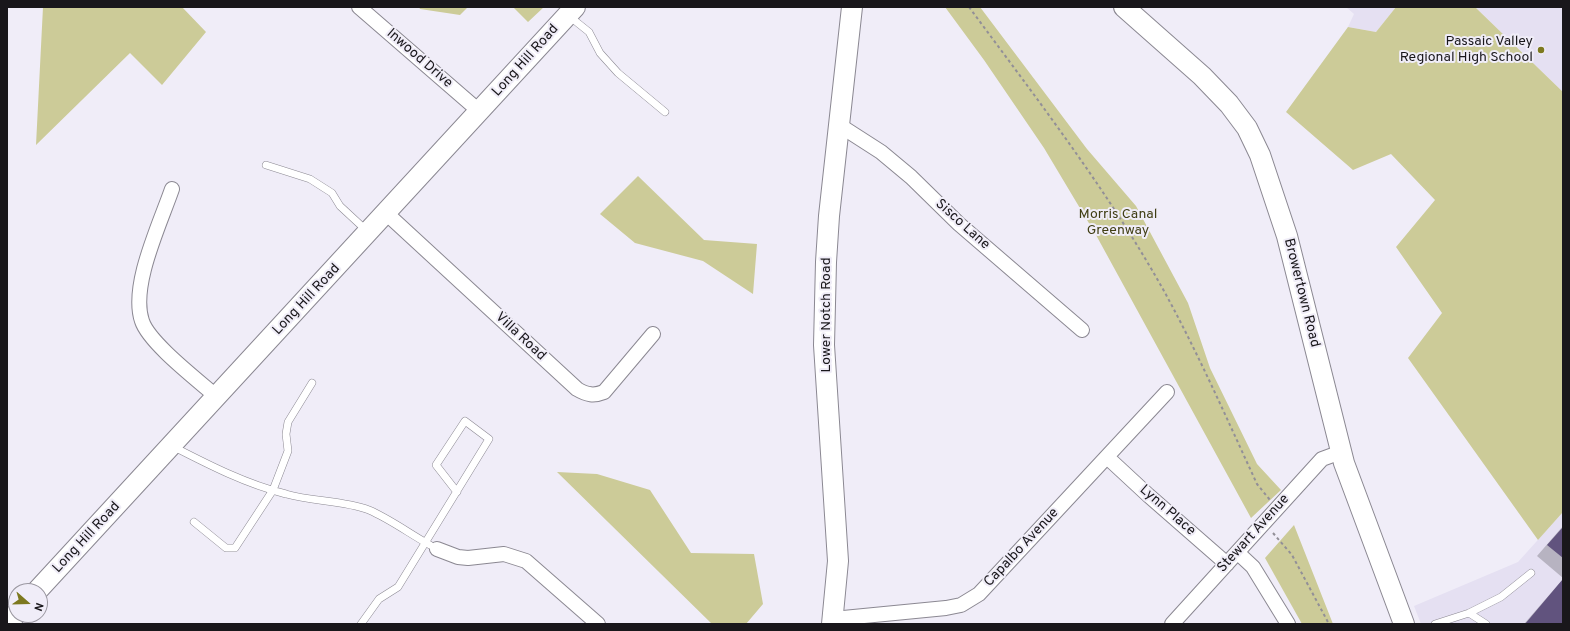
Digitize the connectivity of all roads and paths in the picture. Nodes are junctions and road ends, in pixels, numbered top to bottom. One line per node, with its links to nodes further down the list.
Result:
1 (359, 7): 6 (street, Inwood Drive)
2 (852, 7): 8 (street, Lower Notch Road)
3 (969, 7): 23 (path)
4 (1124, 7): 19 (street, Browertown Road)
5 (571, 11): 6 (street, Long Hill Road); 7 (lane)
6 (479, 111): 11 (street, Long Hill Road)
7 (665, 112)
8 (839, 125): 13 (street, Sisco Lane); 31 (street, Lower Notch Road)
9 (266, 165): 12 (lane)
10 (172, 189): 17 (street)
11 (386, 214): 12 (street, Long Hill Road); 14 (street, Villa Road)
12 (369, 232): 17 (street, Long Hill Road)
13 (1082, 330)
14 (653, 334)
15 (312, 383): 21 (lane)
16 (1167, 392): 20 (street, Capalbo Avenue)
17 (217, 397): 18 (street, Long Hill Road)
18 (172, 446): 21 (lane); 29 (street, Long Hill Road)
19 (1341, 452): 23 (street, Stewart Avenue); 37 (street, Browertown Road)
20 (1107, 457): 27 (street, Lynn Place); 31 (street, Capalbo Avenue)
21 (273, 490): 24 (lane); 25 (lane)
22 (457, 492): 22 (lane); 25 (lane)
23 (1272, 515): 26 (street, Stewart Avenue); 36 (path)
24 (194, 522)
25 (432, 546): 32 (lane); 33 (street)
26 (1238, 553): 27 (street, Stewart Avenue); 35 (street)
27 (1227, 564): 34 (street, Stewart Avenue)
28 (1531, 573): 30 (lane)
29 (44, 583)
30 (1469, 613): 38 (lane); 39 (lane)
31 (833, 622)
32 (362, 624)
33 (598, 624)
34 (1172, 624)
35 (1288, 624)
36 (1329, 624)
37 (1404, 624)
38 (1436, 624)
39 (1486, 624)

